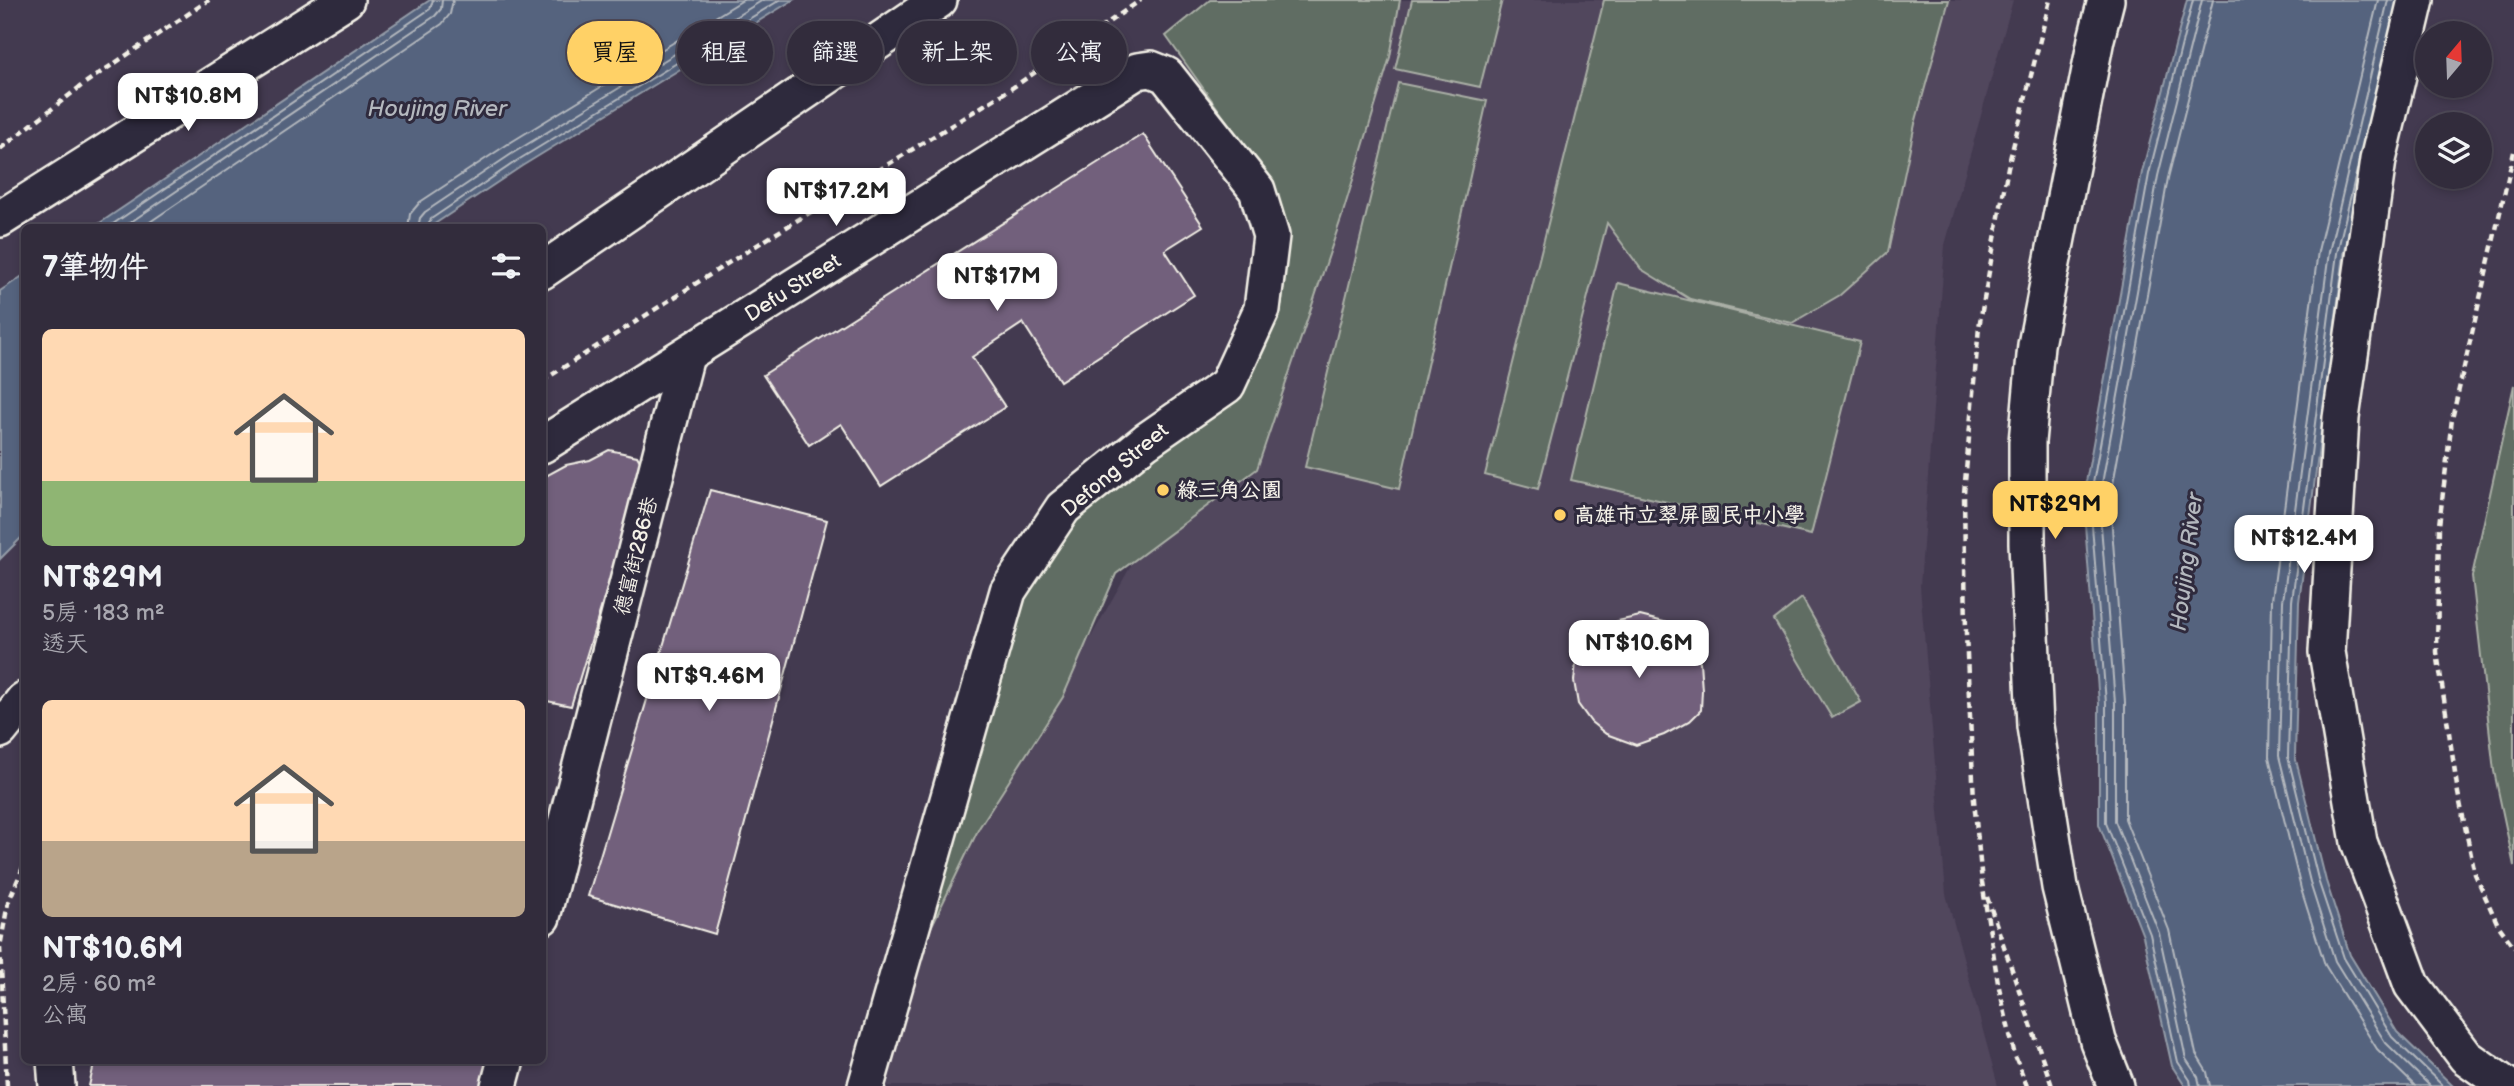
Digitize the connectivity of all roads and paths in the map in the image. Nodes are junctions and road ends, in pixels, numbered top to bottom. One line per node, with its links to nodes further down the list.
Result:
1 (209, 0): 8 (path)
2 (346, 0): 10 (street)
3 (939, 0): 11 (street)
4 (1141, 0): 13 (path)
5 (2106, 0): 28 (street)
6 (2416, 0): 29 (street)
7 (1151, 69): 12 (street, Defu Street); 26 (street, Defong Street)
8 (0, 149)
9 (2514, 152): 20 (path)
10 (0, 219)
11 (546, 268)
12 (686, 356): 14 (street, Defu Street); 19 (street, 德富街286巷)
13 (546, 379)
14 (546, 443)
15 (21, 704): 16 (street)
16 (0, 730)
17 (21, 872): 23 (path)
18 (1983, 883): 27 (path)
19 (546, 902)
20 (2514, 947)
21 (55, 1064): 24 (street)
22 (505, 1064): 25 (street)
23 (8, 1086)
24 (57, 1086)
25 (499, 1086)
26 (866, 1086)
27 (2052, 1086)
28 (2116, 1086)
29 (2507, 1086)

